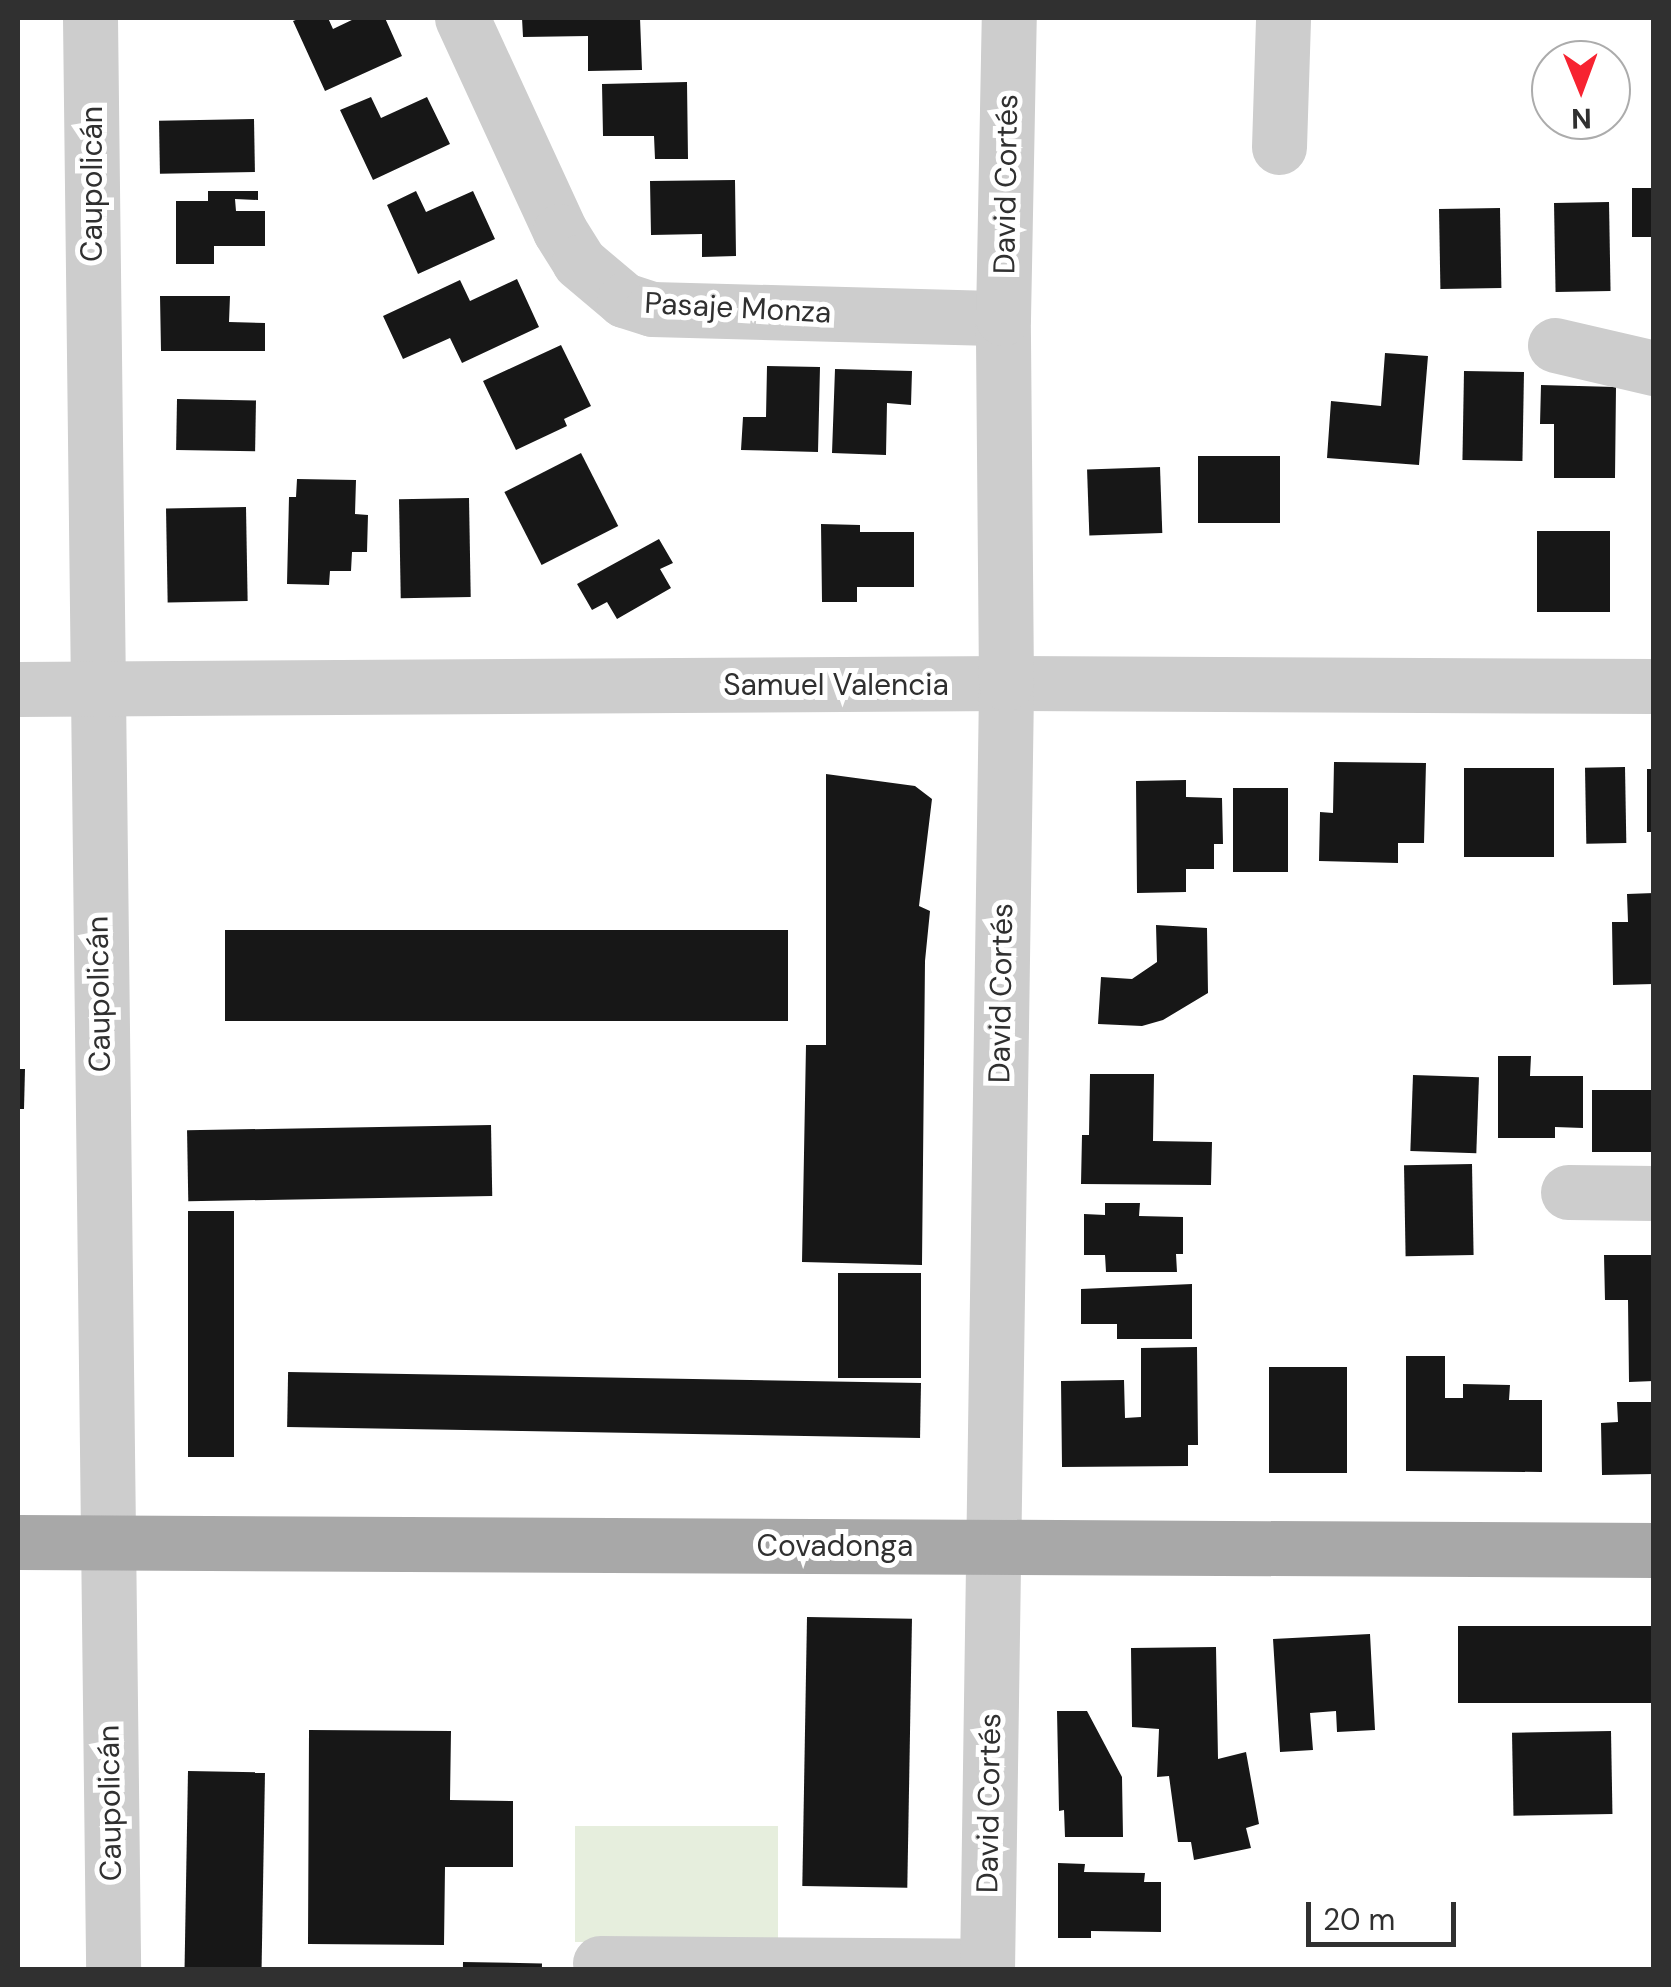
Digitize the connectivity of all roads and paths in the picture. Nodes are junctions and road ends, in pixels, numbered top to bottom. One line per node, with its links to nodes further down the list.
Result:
1 (90, 18): 11 (street, Caupolicán)
2 (462, 18): 6 (street, Pasaje Monza)
3 (1009, 18): 6 (street, David Cortés)
4 (1283, 18): 5 (street)
5 (1280, 147)
6 (1003, 318): 9 (street, David Cortés)
7 (1555, 345): 8 (street)
8 (1654, 368)
9 (1006, 683): 10 (street, Samuel Valencia); 11 (street, Samuel Valencia); 17 (street, David Cortés)
10 (1654, 686)
11 (96, 688): 12 (street, Samuel Valencia); 16 (street, Caupolicán)
12 (18, 689)
13 (1568, 1192): 14 (street)
14 (1654, 1193)
15 (18, 1542): 16 (main road, Covadonga)
16 (105, 1542): 17 (main road, Covadonga); 21 (street, Caupolicán)
17 (992, 1547): 18 (main road, Covadonga); 20 (street, David Cortés)
18 (1654, 1550)
19 (600, 1963): 20 (street)
20 (987, 1968)
21 (112, 1970)

